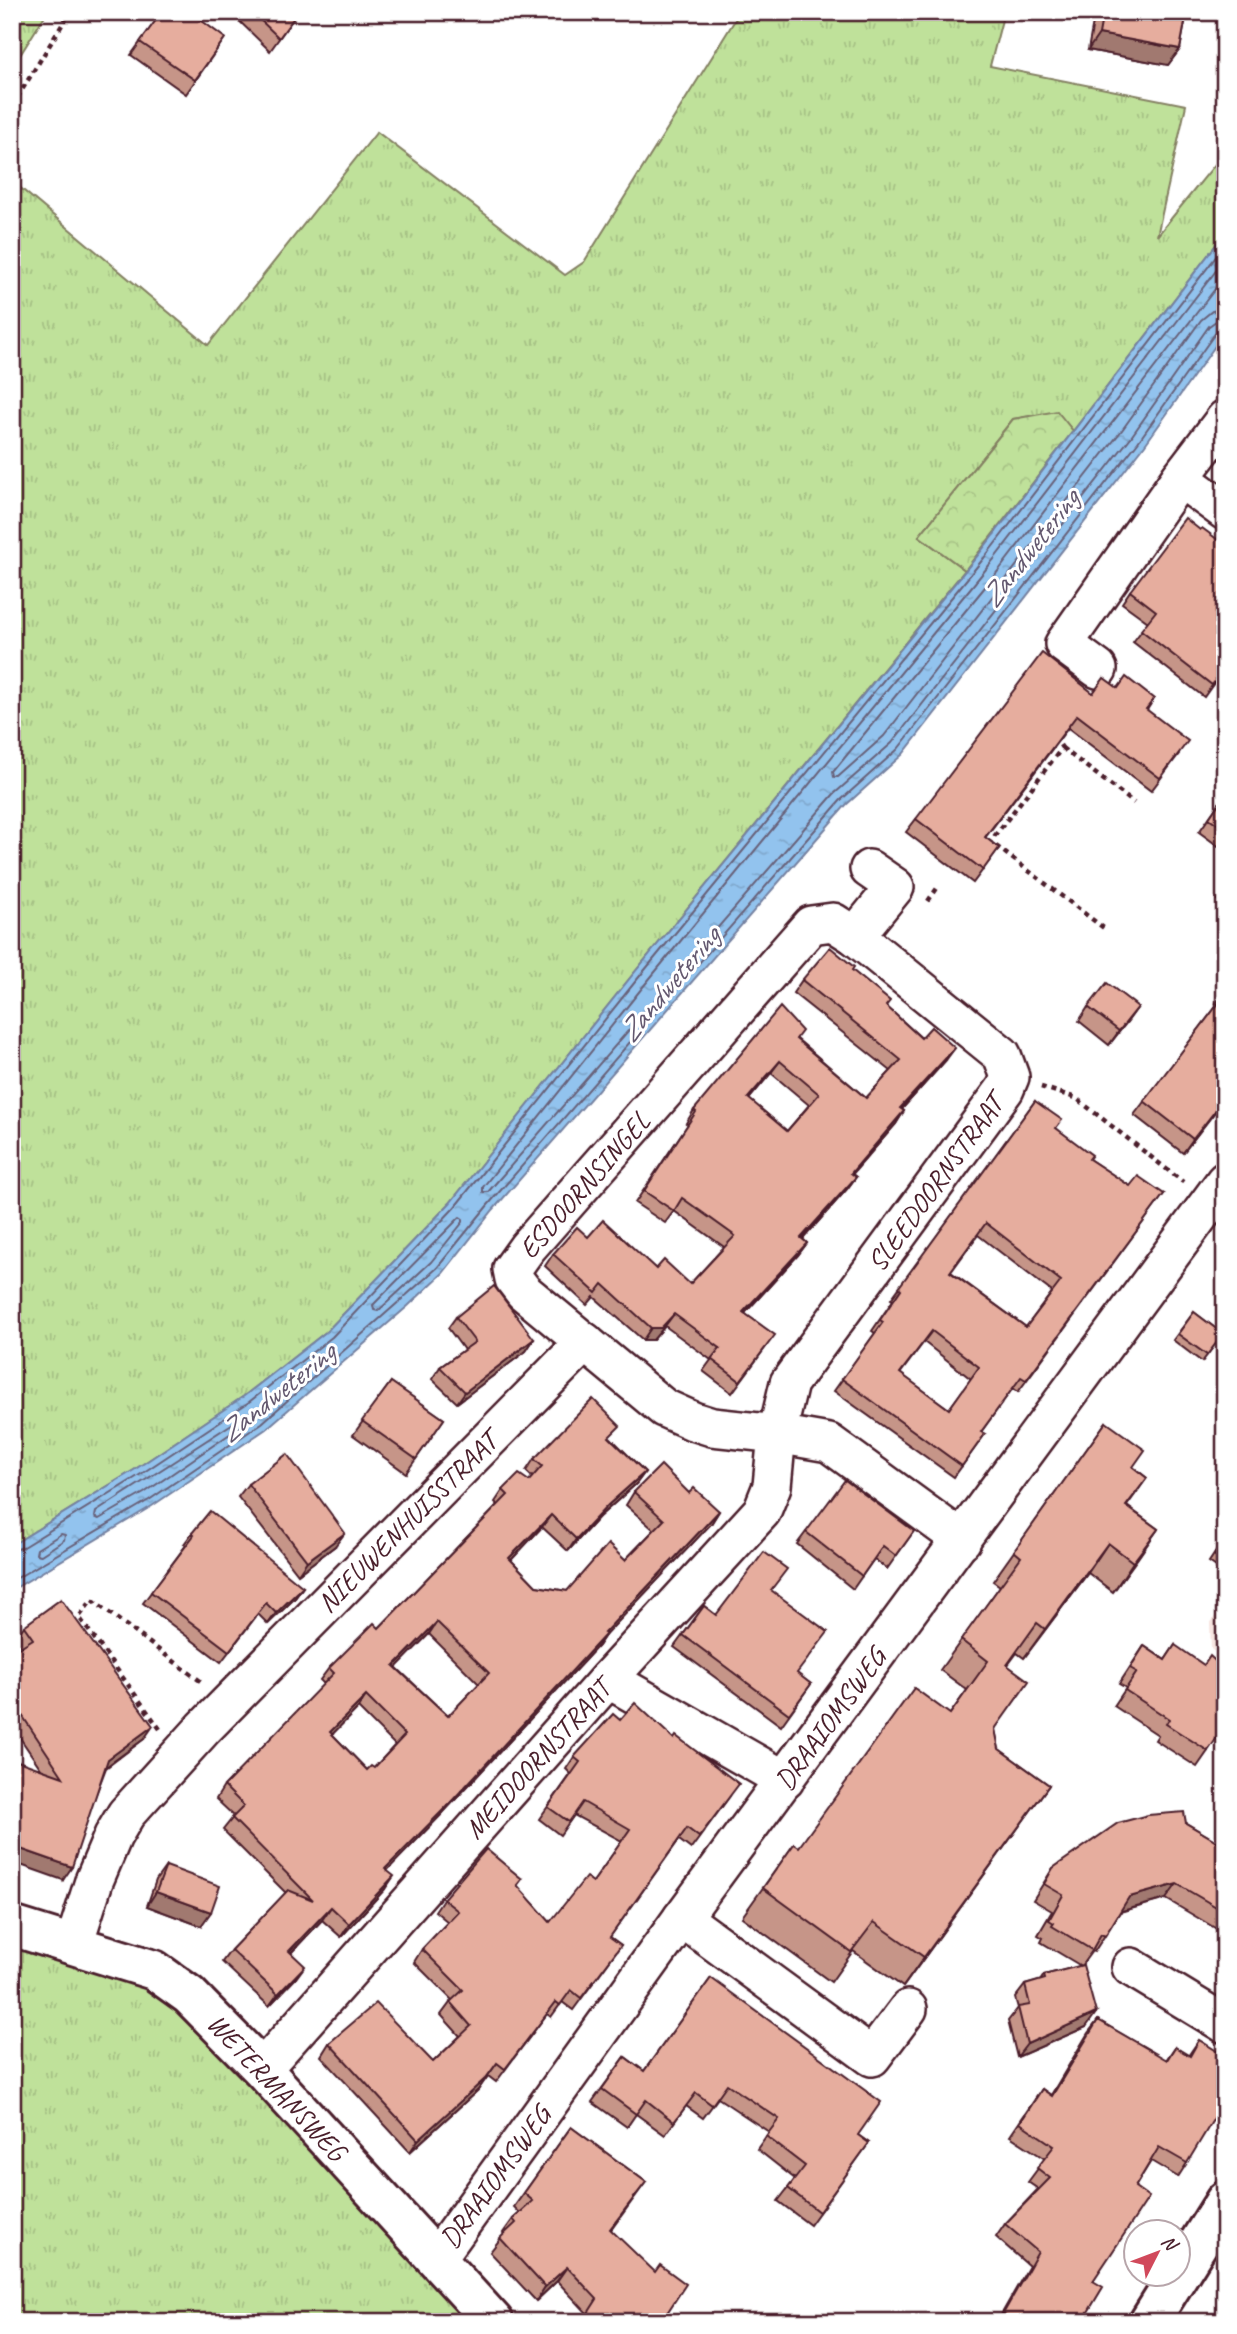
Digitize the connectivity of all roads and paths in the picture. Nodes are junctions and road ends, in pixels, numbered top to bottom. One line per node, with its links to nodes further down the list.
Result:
1 (70, 12): 2 (path)
2 (12, 106)
3 (1225, 419): 4 (street)
4 (1180, 478): 5 (street); 6 (street)
5 (1225, 511)
6 (1098, 669)
7 (1053, 736): 8 (path)
8 (1062, 748): 9 (path); 10 (path)
9 (1134, 803)
10 (990, 842): 11 (path); 13 (path)
11 (979, 844)
12 (869, 869): 14 (street)
13 (1105, 929)
14 (855, 936): 15 (street, SLEEDOORNSTRAAT); 17 (street, ESDOORNSINGEL)
15 (1010, 1077): 16 (path); 18 (street, SLEEDOORNSTRAAT)
16 (1217, 1192): 19 (street, DRAAIOMSWEG)
17 (585, 1342): 18 (street, ESDOORNSINGEL); 21 (street, NIEUWENHUISSTRAAT)
18 (777, 1434): 19 (street, ESDOORNSINGEL); 20 (street, MEIDOORNSTRAAT)
19 (962, 1540): 23 (street, DRAAIOMSWEG)
20 (608, 1679): 23 (street); 30 (street, MEIDOORNSTRAAT)
21 (229, 1703): 22 (street, NIEUWENHUISSTRAAT); 22 (path)
22 (179, 1755): 26 (street, NIEUWENHUISSTRAAT)
23 (785, 1780): 24 (street, DRAAIOMSWEG)
24 (682, 1919): 28 (street); 32 (street, DRAAIOMSWEG)
25 (12, 1926): 26 (street, WETERMANSWEG)
26 (74, 1944): 30 (street, WETERMANSWEG)
27 (1131, 1967): 29 (street)
28 (908, 2008)
29 (1225, 2024)
30 (262, 2069): 32 (street, WETERMANSWEG)
31 (1225, 2201): 34 (street)
32 (437, 2258): 33 (street, WETERMANSWEG)
33 (494, 2322)
34 (1149, 2322)

